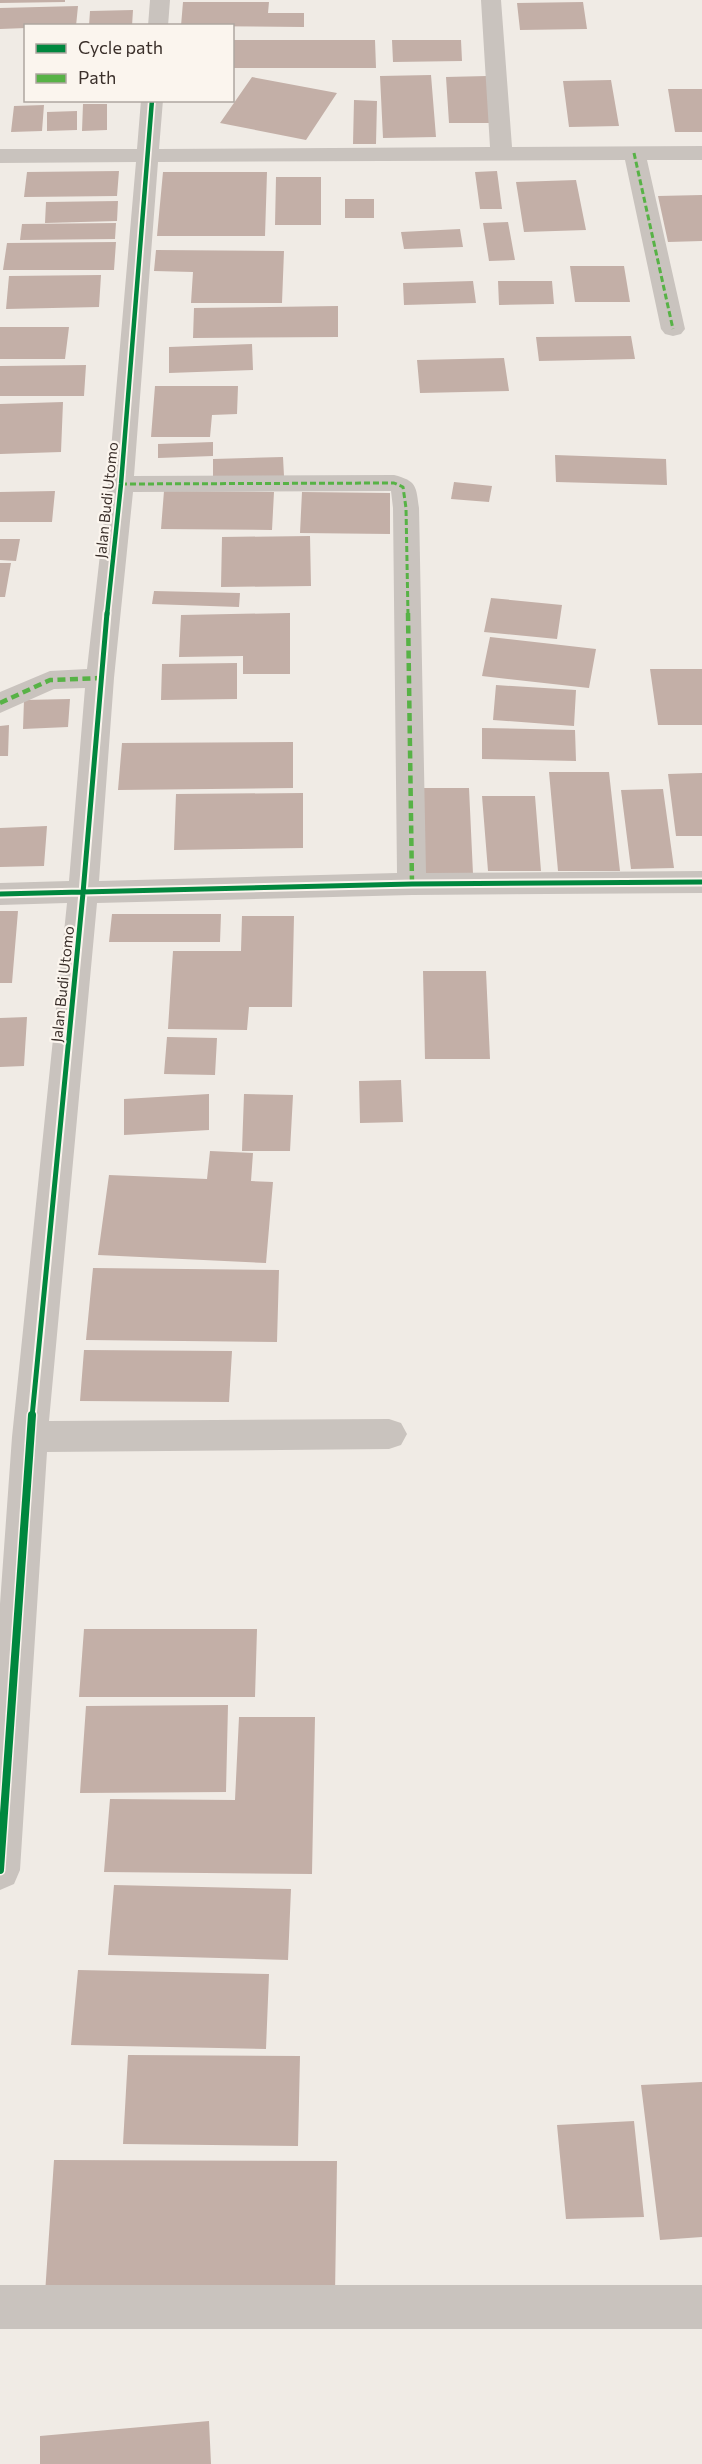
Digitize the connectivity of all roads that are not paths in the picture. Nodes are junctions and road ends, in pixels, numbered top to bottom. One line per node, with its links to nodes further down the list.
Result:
1 (160, 0): 3 (street)
2 (490, 0): 5 (street)
3 (158, 24)
4 (152, 102): 6 (street, Jalan Budi Utomo)
5 (501, 152): 6 (street); 7 (street)
6 (147, 153): 9 (street); 11 (street, Jalan Budi Utomo)
7 (634, 153): 8 (street); 10 (street)
8 (702, 153)
9 (0, 156)
10 (673, 329)
11 (121, 484): 12 (street, Jalan Budi Utomo); 15 (street)
12 (100, 678): 13 (street); 16 (street, Jalan Budi Utomo)
13 (0, 703)
14 (702, 882): 15 (street)
15 (412, 884): 16 (street)
16 (83, 893): 17 (street); 19 (street, Jalan Budi Utomo)
17 (0, 894)
18 (390, 1434): 19 (street)
19 (30, 1437): 20 (street, Jalan Budi Utomo)
20 (0, 1870)
21 (0, 2307): 22 (street)
22 (702, 2307)

